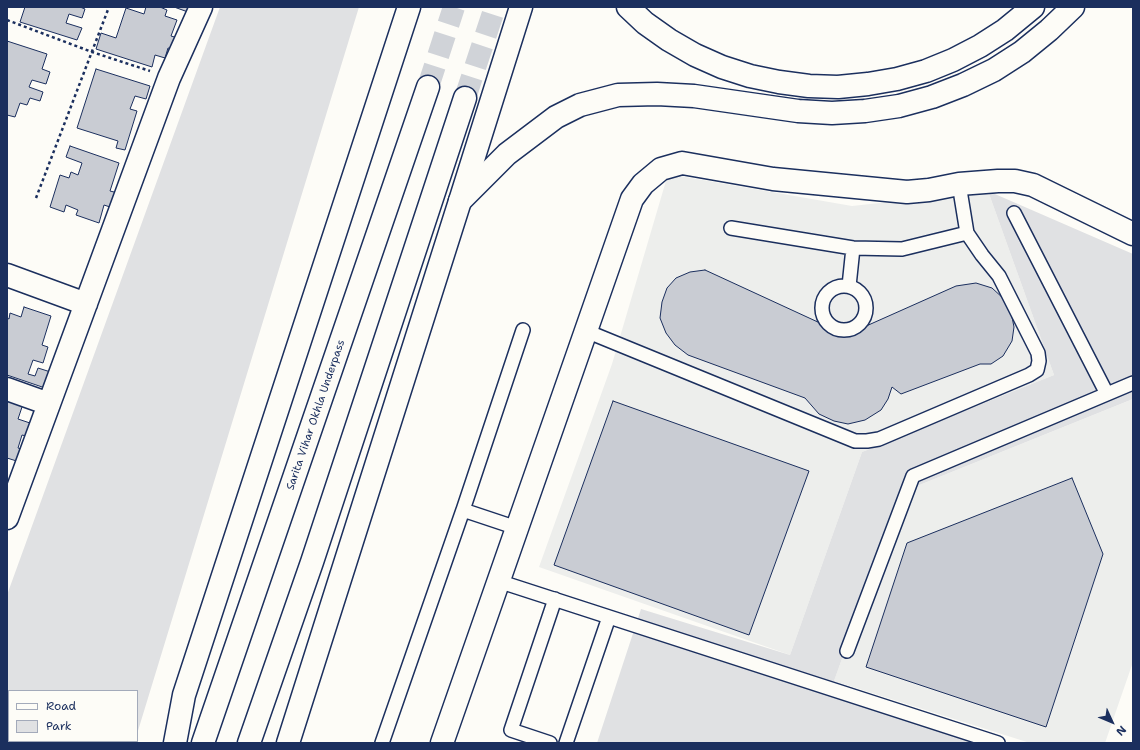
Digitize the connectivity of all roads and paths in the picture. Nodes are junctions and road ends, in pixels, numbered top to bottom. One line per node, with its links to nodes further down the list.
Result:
1 (109, 7): 9 (path)
2 (201, 7): 10 (main road)
3 (409, 7): 37 (main road)
4 (521, 7): 15 (main road)
5 (628, 7): 6 (main road)
6 (1033, 7)
7 (1073, 7): 15 (main road)
8 (7, 20): 9 (path)
9 (92, 52): 10 (path); 14 (path)
10 (169, 78): 23 (main road)
11 (428, 87): 38 (main road, Sarita Vihar Okhla Underpass)
12 (465, 98): 39 (main road)
13 (959, 184): 18 (lane); 19 (main road); 25 (main road)
14 (36, 198)
15 (460, 201): 40 (main road)
16 (1014, 213): 28 (lane)
17 (731, 228): 20 (lane)
18 (967, 233): 20 (lane); 25 (lane)
19 (1133, 234)
20 (853, 248): 22 (lane)
21 (7, 275): 23 (main road)
22 (849, 286)
23 (86, 304): 29 (main road)
24 (523, 330): 30 (lane)
25 (586, 331): 32 (main road)
26 (1133, 383): 28 (lane)
27 (7, 389): 29 (main road)
28 (1107, 394): 36 (lane)
29 (49, 404): 31 (main road)
30 (463, 510): 32 (lane); 41 (lane)
31 (7, 518)
32 (517, 528): 33 (main road)
33 (498, 581): 34 (lane); 42 (main road)
34 (555, 599): 35 (lane); 43 (lane)
35 (609, 617): 44 (lane); 45 (lane)
36 (847, 650)
37 (175, 743)
38 (203, 743)
39 (249, 743)
40 (288, 743)
41 (382, 743)
42 (442, 743)
43 (550, 743)
44 (566, 743)
45 (998, 743)

